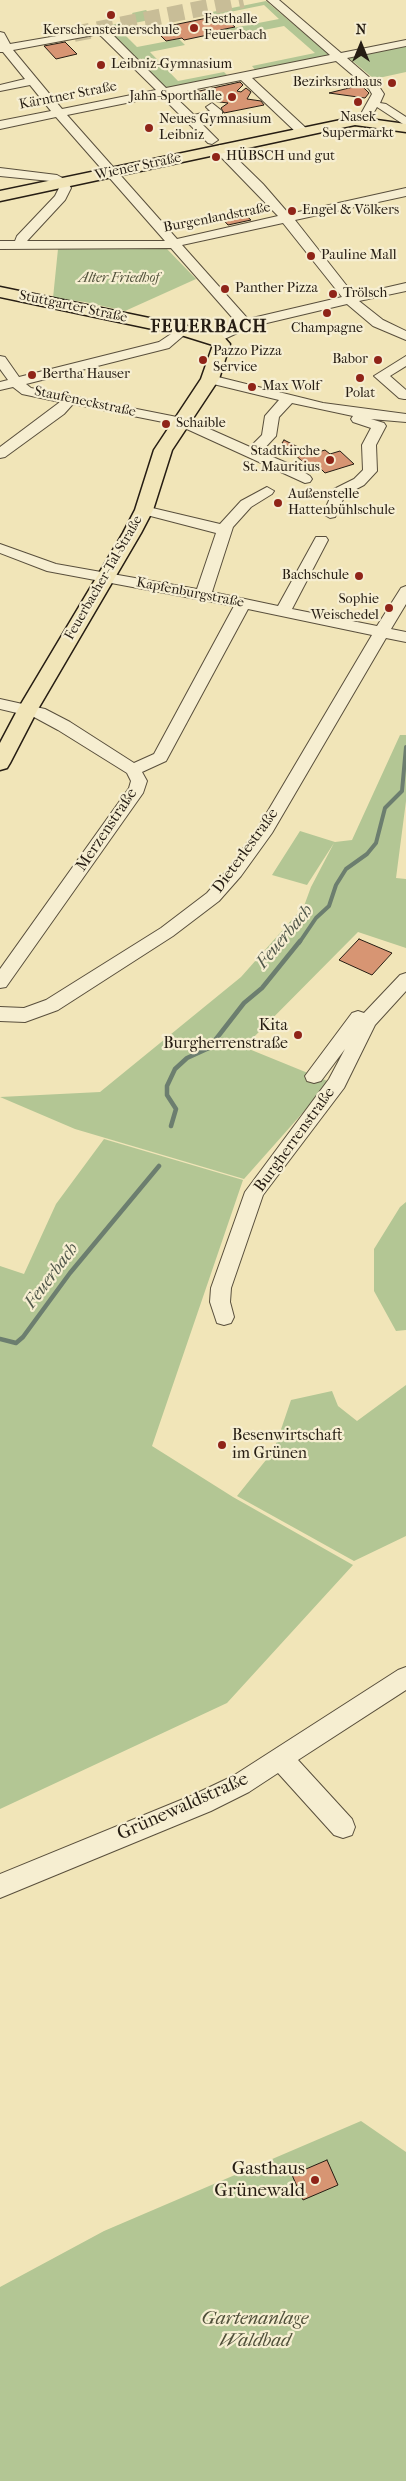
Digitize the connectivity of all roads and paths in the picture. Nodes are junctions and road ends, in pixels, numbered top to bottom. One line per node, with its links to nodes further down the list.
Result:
1 (272, 0): 5 (street)
2 (0, 34): 4 (street)
3 (406, 43): 5 (street, Kärntner Straße)
4 (4, 48): 7 (street); 9 (street)
5 (338, 57): 6 (street, Kärntner Straße); 14 (street)
6 (245, 76): 9 (street, Kärntner Straße); 16 (street)
7 (34, 81): 8 (street); 11 (street)
8 (0, 88)
9 (164, 92): 11 (street, Kärntner Straße); 13 (street)
10 (212, 107): 13 (street)
11 (59, 113): 15 (street, Kärntner Straße); 19 (street)
12 (395, 113): 14 (main road, Wiener Straße)
13 (191, 119): 17 (street)
14 (364, 121): 16 (main road, Wiener Straße)
15 (0, 125)
16 (303, 132): 17 (main road, Wiener Straße)
17 (216, 145): 19 (main road, Wiener Straße); 23 (street)
18 (0, 172): 20 (street)
19 (112, 172): 20 (main road, Wiener Straße); 24 (street)
20 (62, 183): 22 (main road, Wiener Straße); 26 (street)
21 (406, 192): 23 (street, Burgenlandstraße)
22 (0, 196)
23 (287, 219): 24 (street, Burgenlandstraße); 29 (street)
24 (174, 243): 26 (street, Burgenlandstraße); 30 (street)
25 (0, 245): 26 (street, Burgenlandstraße)
26 (21, 245)
27 (406, 287): 29 (street)
28 (0, 292): 31 (main road, Stuttgarter Straße)
29 (350, 299): 30 (street); 32 (street)
30 (245, 324): 33 (street)
31 (183, 330): 33 (main road, Stuttgarter Straße); 37 (street)
32 (406, 336)
33 (216, 339): 36 (main road, Feuerbacher-Tal-Straße)
34 (0, 360): 37 (street, Staufeneckstraße)
35 (406, 360): 39 (street)
36 (210, 379): 40 (street); 45 (main road, Feuerbacher-Tal-Straße)
37 (16, 382): 38 (street); 41 (street, Staufeneckstraße)
38 (0, 386)
39 (405, 394): 43 (street)
40 (288, 398): 42 (street); 46 (street)
41 (69, 400): 45 (street, Staufeneckstraße); 47 (street)
42 (323, 407): 43 (street); 51 (street)
43 (386, 415): 44 (street)
44 (406, 418)
45 (182, 422): 46 (street, Staufeneckstraße); 50 (main road, Feuerbacher-Tal-Straße)
46 (252, 452): 48 (street, Staufeneckstraße)
47 (0, 454)
48 (305, 479)
49 (267, 491): 52 (street)
50 (144, 510): 52 (street); 55 (main road, Feuerbacher-Tal-Straße)
51 (330, 514)
52 (224, 530): 57 (street)
53 (321, 540): 59 (street)
54 (0, 548): 55 (street, Kapfenburgstraße)
55 (105, 577): 57 (street, Kapfenburgstraße); 63 (main road, Feuerbacher-Tal-Straße)
56 (406, 591): 60 (street, Dieterlestraße)
57 (203, 595): 58 (street, Kapfenburgstraße)
58 (243, 603): 59 (street, Kapfenburgstraße); 65 (street, Merzenstraße)
59 (283, 611): 60 (street, Kapfenburgstraße)
60 (383, 633): 61 (street, Kapfenburgstraße); 69 (street, Dieterlestraße)
61 (406, 637)
62 (0, 704): 63 (street)
63 (28, 709): 64 (main road, Feuerbacher-Tal-Straße); 65 (street)
64 (0, 762)
65 (133, 770): 67 (street, Merzenstraße)
66 (406, 980): 68 (street, Burgherrenstraße)
67 (0, 982)
68 (386, 999): 70 (street); 71 (street, Burgherrenstraße)
69 (0, 1014)
70 (314, 1076)
71 (224, 1317)
72 (406, 1677): 73 (street, Grünewaldstraße)
73 (282, 1760): 74 (street); 75 (street, Grünewaldstraße)
74 (343, 1827)
75 (0, 1886)

